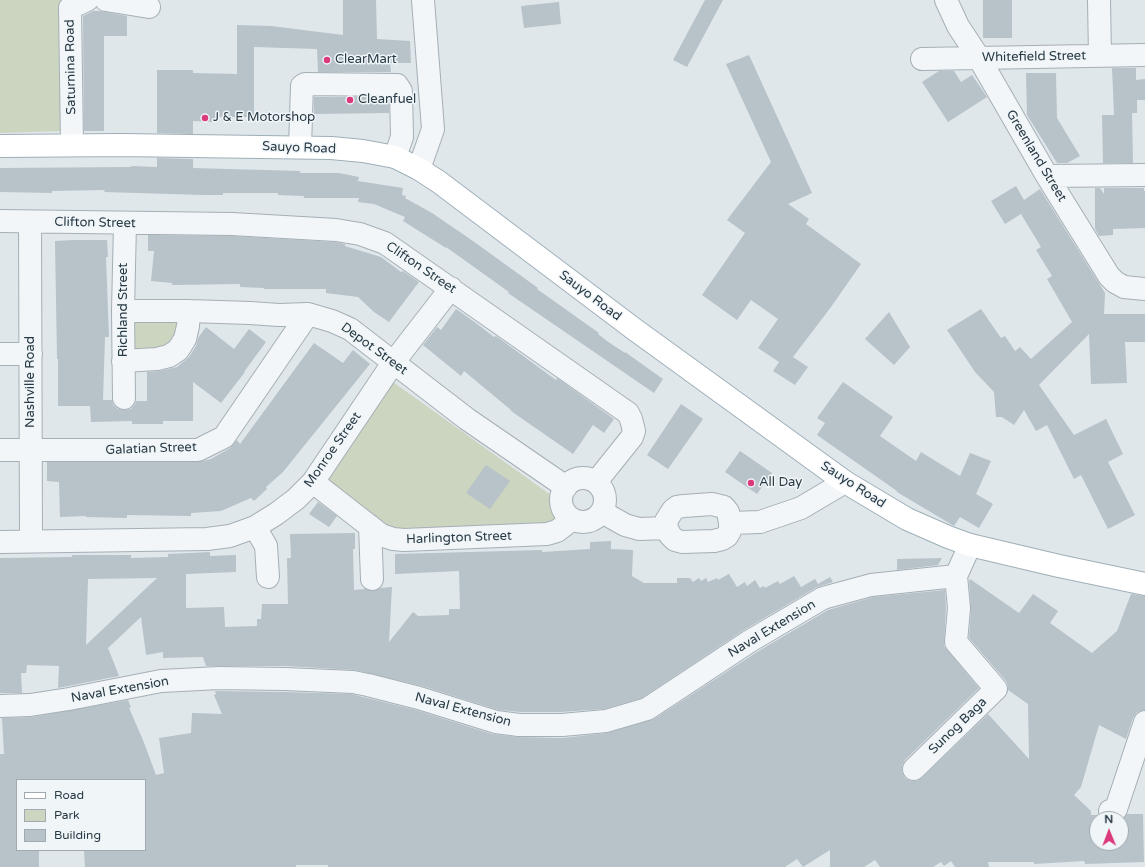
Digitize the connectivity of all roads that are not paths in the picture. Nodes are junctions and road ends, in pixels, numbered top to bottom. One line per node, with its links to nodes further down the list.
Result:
1 (87, 0): 11 (street, Saturnina Road)
2 (106, 0): 6 (street)
3 (423, 0): 15 (street)
4 (946, 0): 9 (street, Greenland Street)
5 (1099, 0): 8 (street)
6 (149, 7)
7 (1145, 55): 8 (street, Whitefield Street)
8 (1100, 56): 9 (street, Whitefield Street)
9 (979, 58): 10 (street, Whitefield Street); 17 (street, Greenland Street)
10 (922, 59)
11 (72, 144): 12 (main road, Sauyo Road); 13 (main road, Sauyo Road)
12 (0, 146)
13 (300, 147): 14 (main road, Sauyo Road); 14 (street)
14 (395, 157): 15 (main road, Sauyo Road)
15 (419, 169): 35 (main road, Sauyo Road)
16 (1145, 175): 17 (street)
17 (1047, 176): 22 (street, Greenland Street)
18 (0, 221): 19 (street, Clifton Street)
19 (30, 222): 20 (street, Clifton Street); 27 (street, Nashville Road)
20 (125, 223): 21 (street, Clifton Street); 23 (street, Richland Street)
21 (451, 288): 29 (street, Monroe Street); 34 (street, Clifton Street)
22 (1145, 289)
23 (123, 311): 24 (street, Depot Street); 28 (street, Richland Street)
24 (189, 311): 25 (street, Depot Street); 28 (street)
25 (308, 314): 29 (street, Depot Street); 32 (street, Galatian Street)
26 (0, 354): 27 (street)
27 (31, 354): 32 (street, Nashville Road)
28 (123, 361): 30 (street, Richland Street)
29 (393, 363): 33 (street, Monroe Street); 36 (street, Depot Street)
30 (124, 398)
31 (0, 450): 32 (street, Galatian Street)
32 (31, 450): 43 (street, Nashville Road)
33 (313, 482): 40 (street, Harlington Street); 41 (street, Monroe Street)
34 (596, 482): 36 (street); 37 (street)
35 (845, 482): 39 (street); 45 (main road, Sauyo Road)
36 (566, 487): 38 (street)
37 (602, 512): 38 (street); 42 (street)
38 (571, 518): 40 (street, Harlington Street)
39 (730, 523): 42 (street); 42 (street)
40 (370, 526): 48 (street)
41 (256, 527): 43 (street, Monroe Street); 47 (street)
42 (667, 528)
43 (31, 541): 44 (street, Monroe Street)
44 (0, 542)
45 (970, 545): 46 (street); 49 (main road, Sauyo Road)
46 (956, 576): 50 (street, Naval Extension); 52 (street, Sunog Baga)
47 (268, 577)
48 (372, 579)
49 (1145, 584)
50 (0, 706)
51 (1145, 722): 53 (street)
52 (914, 769)
53 (1110, 811)

